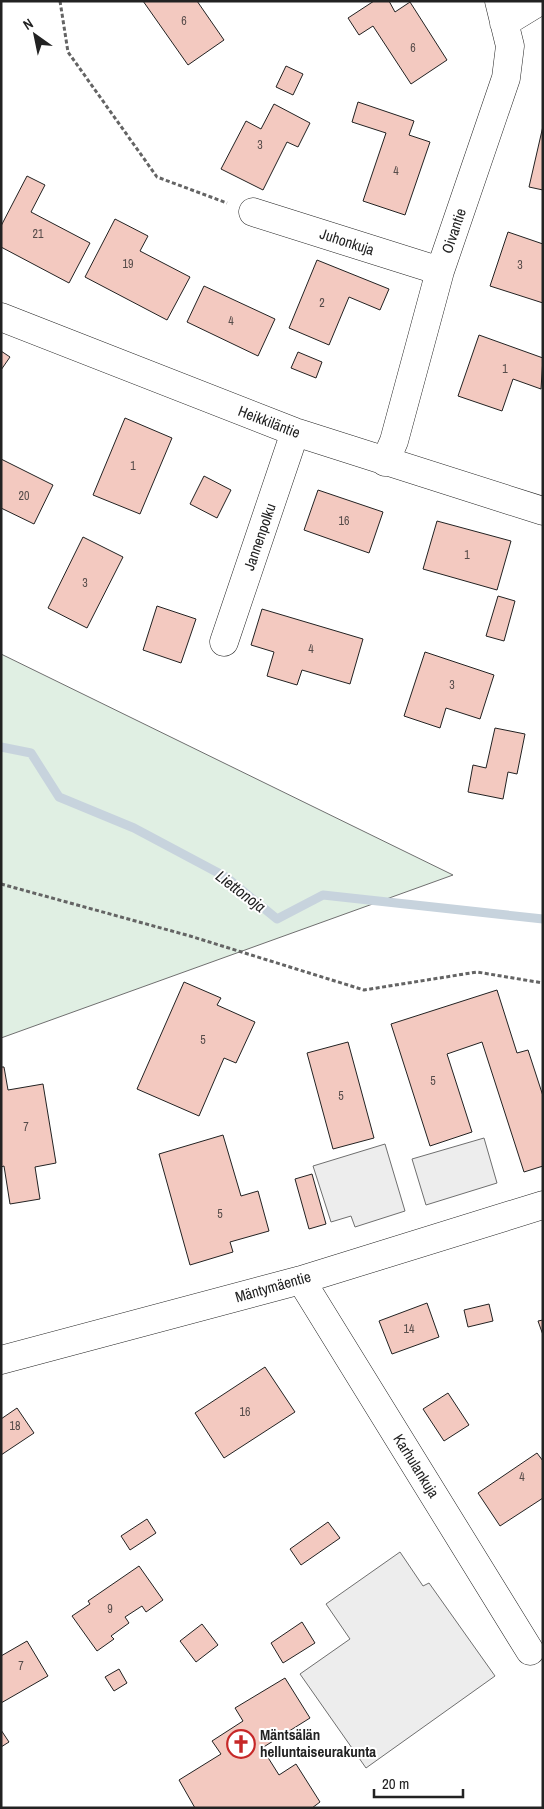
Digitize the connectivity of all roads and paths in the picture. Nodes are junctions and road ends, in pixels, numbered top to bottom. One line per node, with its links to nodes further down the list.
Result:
1 (60, 1): 4 (path)
2 (540, 1): 3 (street)
3 (502, 12): 5 (street, Oivantie)
4 (253, 212): 5 (street, Juhonkuja)
5 (440, 271): 8 (street, Oivantie)
6 (1, 317): 7 (street, Heikkiläntie)
7 (295, 432): 8 (street, Heikkiläntie); 10 (street, Jannenpolku)
8 (385, 462): 9 (street, Heikkiläntie)
9 (543, 511)
10 (224, 642)
11 (1, 884): 12 (path)
12 (543, 983)
13 (543, 1205): 14 (street, Mäntymäentie)
14 (301, 1280): 15 (street, Mäntymäentie); 16 (street, Karhulankuja)
15 (1, 1360)
16 (530, 1651)

